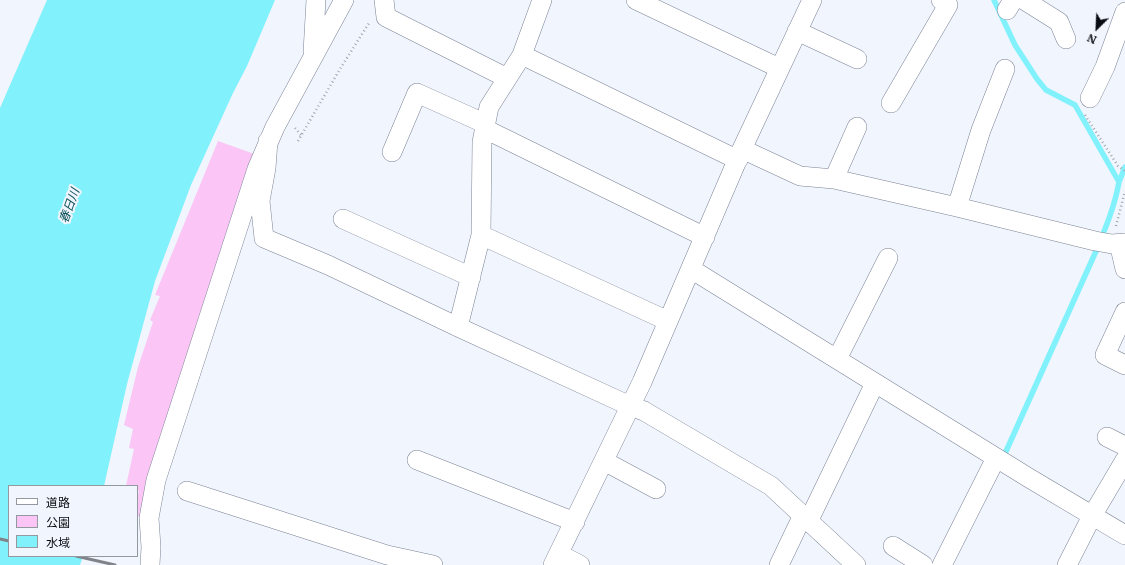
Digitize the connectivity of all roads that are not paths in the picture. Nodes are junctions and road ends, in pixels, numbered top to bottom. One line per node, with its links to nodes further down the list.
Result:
1 (316, 0): 14 (street)
2 (344, 0): 14 (street)
3 (384, 0): 17 (street)
4 (542, 0): 12 (street)
5 (636, 0): 15 (street)
6 (812, 0): 10 (street)
7 (1024, 0): 11 (street)
8 (947, 2): 19 (street)
9 (1125, 12): 18 (street)
10 (797, 31): 13 (street); 15 (street)
11 (1066, 39)
12 (522, 54): 17 (street); 24 (street)
13 (857, 59)
14 (313, 60): 22 (street)
15 (780, 68): 24 (street)
16 (1005, 69): 26 (street)
17 (507, 78): 20 (street)
18 (1090, 98)
19 (891, 103)
20 (485, 126): 23 (street); 28 (street); 29 (street)
21 (857, 127): 25 (street)
22 (268, 140): 37 (street); 56 (street)
23 (392, 152)
24 (740, 154): 25 (street); 29 (street)
25 (834, 179): 26 (street)
26 (956, 207): 30 (street)
27 (343, 219): 34 (street)
28 (481, 235): 34 (street); 36 (street)
29 (705, 237): 32 (street)
30 (1113, 243): 33 (street)
31 (888, 258): 38 (street)
32 (691, 269): 36 (street); 38 (street)
33 (1125, 269)
34 (471, 277): 37 (street)
35 (1125, 312): 39 (street)
36 (668, 321): 41 (street)
37 (458, 327): 41 (street)
38 (837, 359): 40 (street)
39 (1125, 365)
40 (875, 383): 47 (street); 51 (street)
41 (630, 406): 46 (street); 51 (street)
42 (1107, 437): 43 (street)
43 (1125, 446)
44 (417, 460): 52 (street)
45 (1125, 460): 50 (street)
46 (604, 461): 48 (street); 52 (street)
47 (1002, 462): 50 (street); 62 (street)
48 (656, 489)
49 (187, 491): 57 (street)
50 (1092, 516): 53 (street); 63 (street)
51 (805, 519): 59 (street); 60 (street)
52 (574, 522): 55 (street)
53 (1125, 536)
54 (893, 546): 61 (street)
55 (556, 560): 58 (street)
56 (150, 565)
57 (433, 565)
58 (580, 565)
59 (779, 565)
60 (856, 565)
61 (923, 565)
62 (942, 565)
63 (1067, 565)

